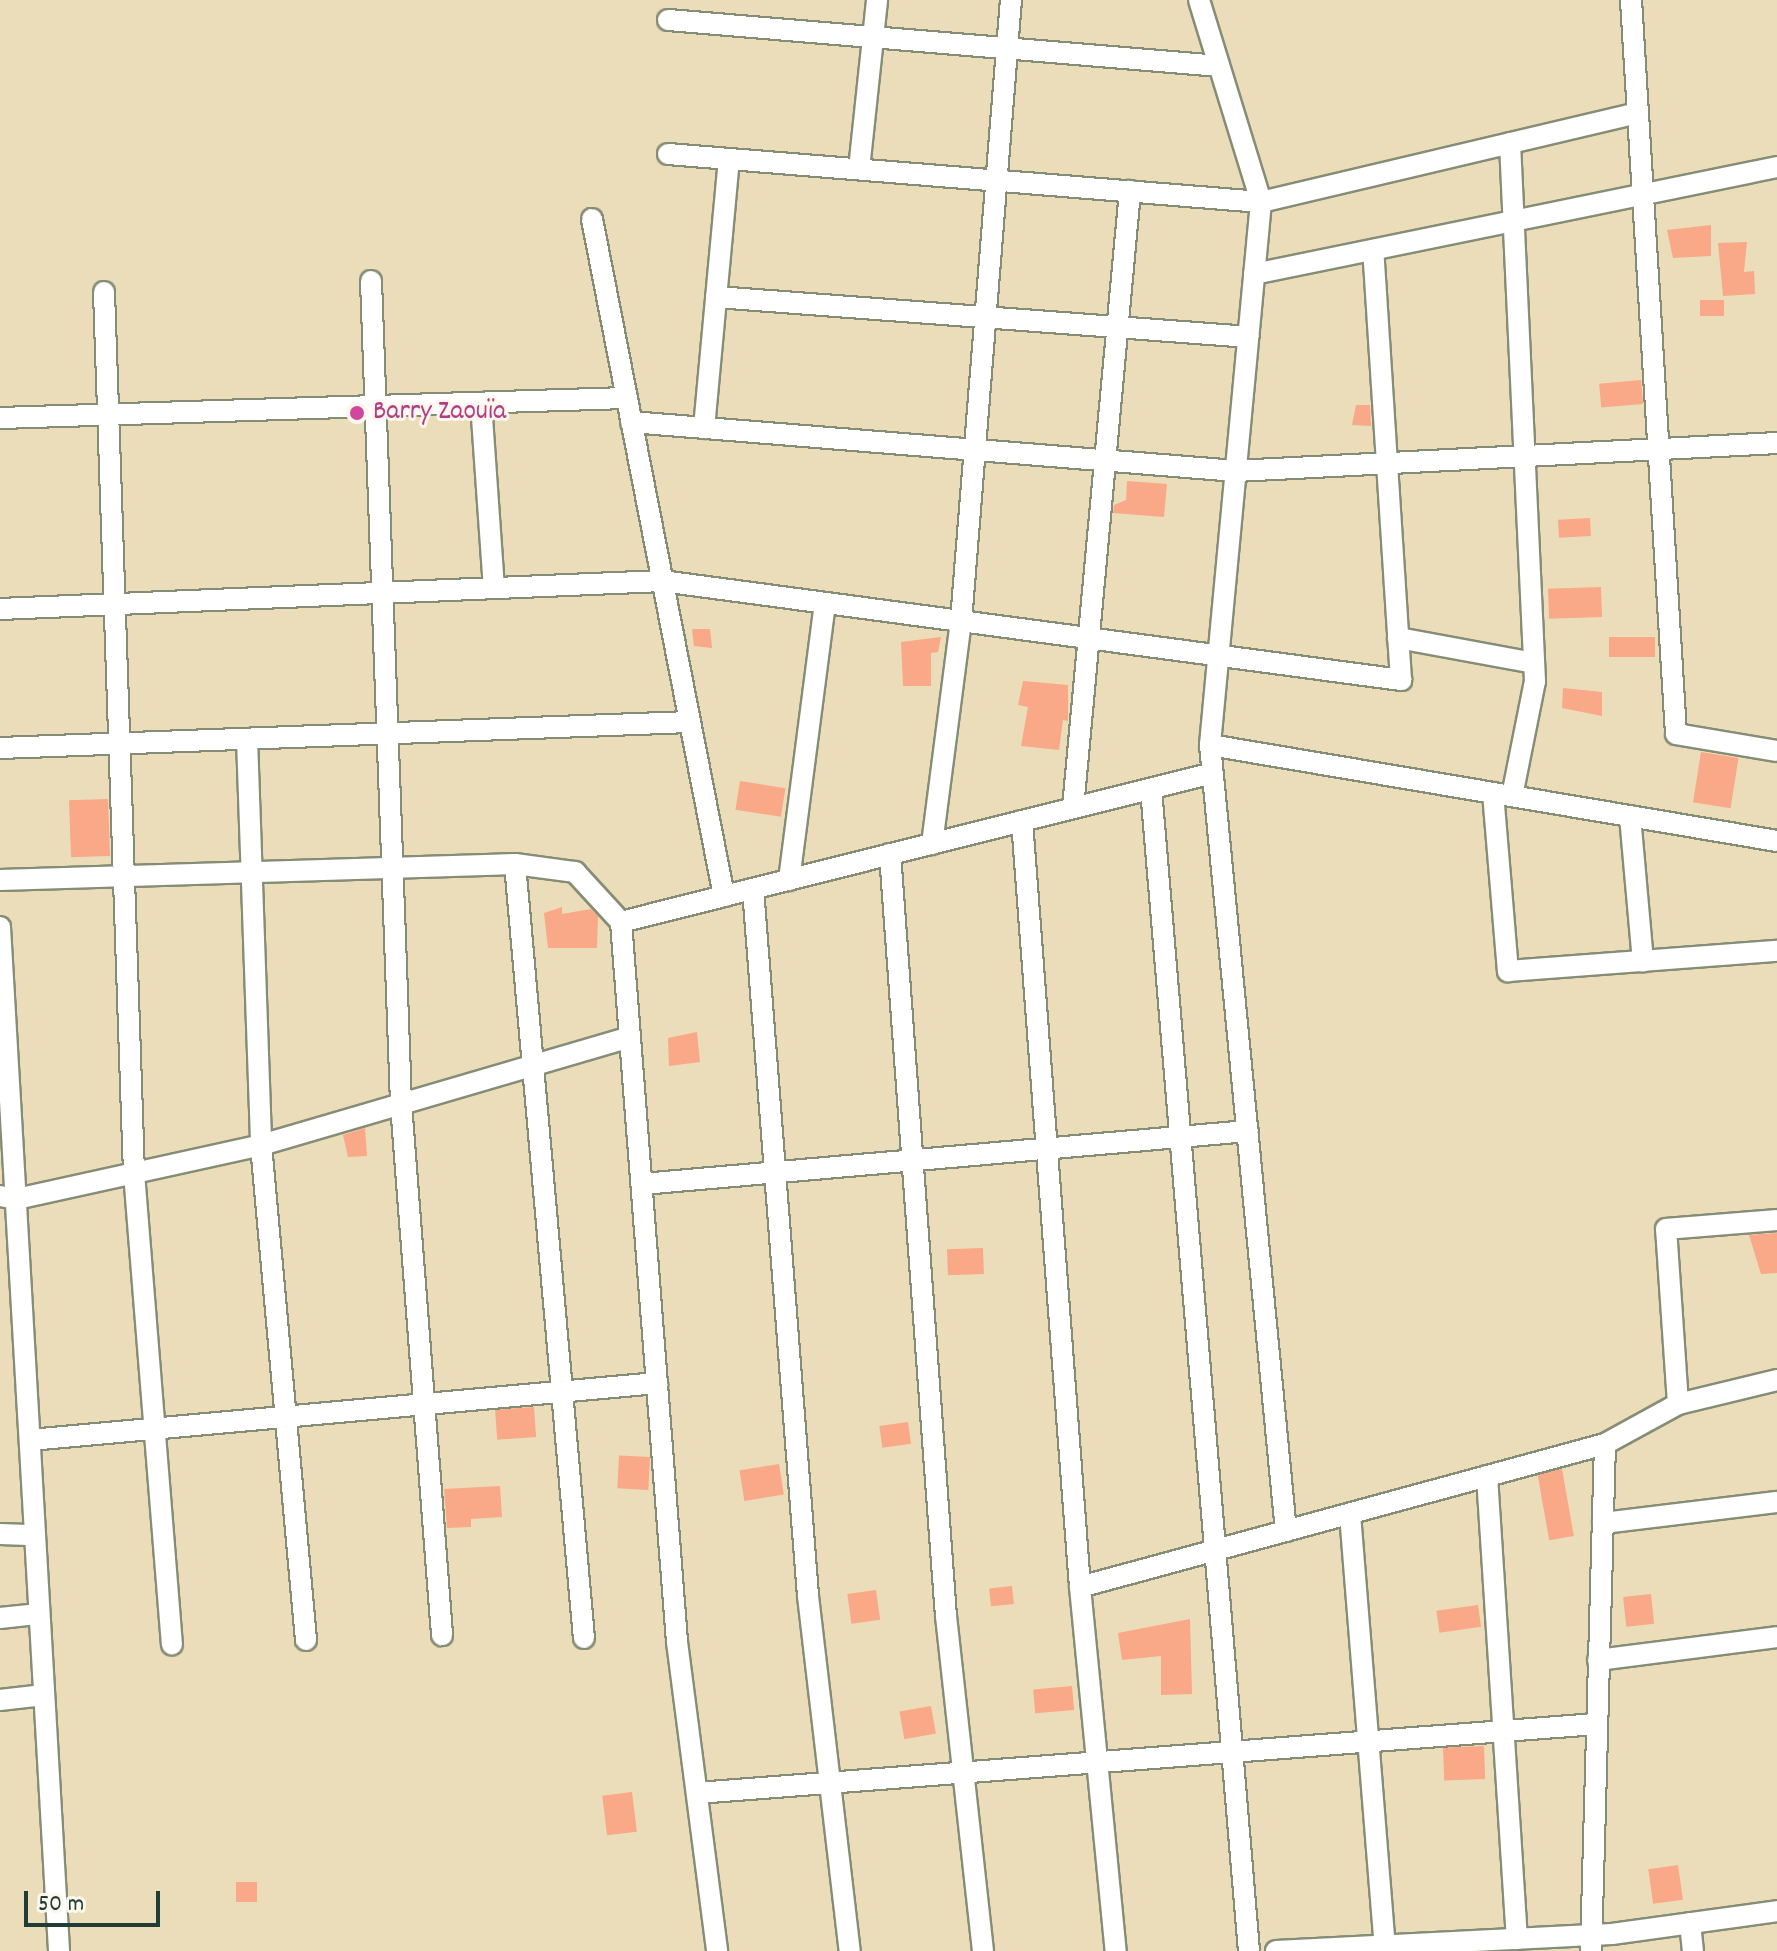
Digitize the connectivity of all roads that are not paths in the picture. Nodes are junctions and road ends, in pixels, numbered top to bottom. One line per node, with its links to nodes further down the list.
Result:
1 (877, 0): 6 (street)
2 (1011, 0): 7 (street)
3 (1199, 0): 8 (street)
4 (1631, 0): 9 (street)
5 (668, 20): 6 (street)
6 (873, 37): 7 (street); 14 (street)
7 (1007, 48): 8 (street); 15 (street)
8 (1219, 66): 18 (street)
9 (1637, 113): 10 (street); 17 (street)
10 (1510, 143): 18 (street); 20 (street)
11 (668, 154): 12 (street)
12 (729, 159): 14 (street); 25 (street)
13 (1777, 167): 17 (street)
14 (859, 169): 15 (street)
15 (996, 181): 16 (street); 26 (street)
16 (1130, 191): 18 (street); 27 (street)
17 (1642, 195): 20 (street); 37 (street)
18 (1261, 202): 22 (street)
19 (592, 219): 29 (street)
20 (1514, 221): 21 (street); 39 (street)
21 (1373, 250): 22 (street); 41 (street)
22 (1254, 274): 28 (street)
23 (371, 281): 31 (street)
24 (104, 292): 32 (street)
25 (716, 297): 26 (street); 35 (street)
26 (985, 317): 27 (street); 38 (street)
27 (1118, 327): 28 (street); 40 (street)
28 (1249, 337): 42 (street)
29 (627, 398): 30 (street); 34 (street)
30 (481, 403): 31 (street); 44 (street)
31 (375, 406): 32 (street); 45 (street)
32 (108, 415): 33 (street); 47 (street)
33 (0, 418)
34 (631, 422): 35 (street); 43 (street)
35 (704, 428): 38 (street)
36 (1777, 443): 37 (street)
37 (1658, 449): 39 (street); 60 (street)
38 (975, 450): 40 (street); 49 (street)
39 (1525, 456): 41 (street); 53 (street)
40 (1107, 460): 42 (street); 51 (street)
41 (1387, 463): 42 (street); 50 (street)
42 (1236, 471): 52 (street)
43 (662, 581): 44 (street); 46 (street); 54 (street)
44 (494, 588): 45 (street)
45 (382, 593): 47 (street); 55 (street)
46 (825, 603): 49 (street); 75 (street)
47 (114, 604): 48 (street); 57 (street)
48 (0, 609)
49 (961, 621): 51 (street); 68 (street)
50 (1398, 638): 52 (street); 53 (street)
51 (1092, 639): 52 (street); 64 (street)
52 (1219, 656): 58 (street)
53 (1534, 663): 63 (street)
54 (689, 722): 55 (street); 77 (street)
55 (387, 733): 56 (street); 71 (street)
56 (247, 739): 57 (street); 72 (street)
57 (119, 743): 59 (street); 73 (street)
58 (1210, 745): 61 (street); 63 (street)
59 (0, 748)
60 (1777, 751)
61 (1213, 773): 62 (street); 85 (street)
62 (1151, 789): 64 (street); 86 (street)
63 (1502, 794): 65 (street); 81 (street)
64 (1073, 808): 66 (street)
65 (1630, 816): 67 (street); 81 (street)
66 (1022, 821): 68 (street); 88 (street)
67 (1777, 841)
68 (932, 844): 69 (street)
69 (890, 854): 75 (street); 89 (street)
70 (515, 864): 71 (street); 78 (street); 83 (street)
71 (392, 868): 72 (street); 84 (street)
72 (251, 872): 73 (street); 87 (street)
73 (124, 876): 74 (street); 91 (street)
74 (0, 880)
75 (789, 880): 76 (street)
76 (753, 889): 77 (street); 90 (street)
77 (724, 896): 78 (street)
78 (621, 922): 82 (street)
79 (0, 927): 93 (street)
80 (1777, 951): 81 (street)
81 (1643, 961)
82 (630, 1037): 83 (street); 92 (street)
83 (533, 1065): 84 (street); 98 (street)
84 (401, 1104): 87 (street); 99 (street)
85 (1248, 1131): 86 (street); 109 (street)
86 (1182, 1136): 88 (street); 112 (street)
87 (261, 1145): 91 (street); 101 (street)
88 (1047, 1148): 89 (street); 113 (street)
89 (912, 1160): 90 (street); 129 (street)
90 (775, 1172): 92 (street); 130 (street)
91 (134, 1173): 93 (street); 102 (street)
92 (642, 1184): 97 (street)
93 (8, 1197): 95 (street)
94 (1777, 1220): 100 (street)
95 (10, 1282): 103 (street)
96 (1777, 1380): 100 (street)
97 (657, 1383): 98 (street); 131 (street)
98 (562, 1391): 99 (street); 118 (street)
99 (424, 1404): 101 (street); 116 (street)
100 (1678, 1404): 104 (street)
101 (286, 1417): 102 (street); 119 (street)
102 (154, 1429): 103 (street); 120 (street)
103 (30, 1440): 111 (street)
104 (1605, 1444): 105 (street); 108 (street)
105 (1487, 1476): 107 (street); 125 (street)
106 (1777, 1502): 108 (street)
107 (1350, 1514): 109 (street); 126 (street)
108 (1603, 1523): 121 (street)
109 (1286, 1531): 112 (street)
110 (0, 1534): 111 (street)
111 (35, 1535): 114 (street)
112 (1218, 1550): 113 (street); 127 (street)
113 (1080, 1587): 128 (street)
114 (39, 1614): 115 (street); 122 (street)
115 (0, 1618)
116 (442, 1635)
117 (1777, 1637): 121 (street)
118 (584, 1638)
119 (306, 1640)
120 (172, 1644)
121 (1598, 1660): 124 (street)
122 (44, 1695): 123 (street); 139 (street)
123 (0, 1700)
124 (1596, 1724): 125 (street); 135 (street)
125 (1503, 1731): 126 (street); 134 (street)
126 (1368, 1742): 127 (street); 136 (street)
127 (1233, 1752): 128 (street); 144 (street)
128 (1098, 1763): 129 (street); 143 (street)
129 (964, 1773): 130 (street); 142 (street)
130 (830, 1783): 131 (street); 141 (street)
131 (697, 1793): 140 (street)
132 (1777, 1911): 133 (street)
133 (1690, 1923): 135 (street); 146 (street)
134 (1517, 1939): 135 (street); 137 (street)
135 (1592, 1943)
136 (1385, 1945): 137 (street); 138 (street)
137 (1467, 1946)
138 (1330, 1950): 145 (street)
139 (59, 1951)
140 (717, 1951)
141 (850, 1951)
142 (983, 1951)
143 (1116, 1951)
144 (1249, 1951)
145 (1276, 1951)
146 (1693, 1951)

